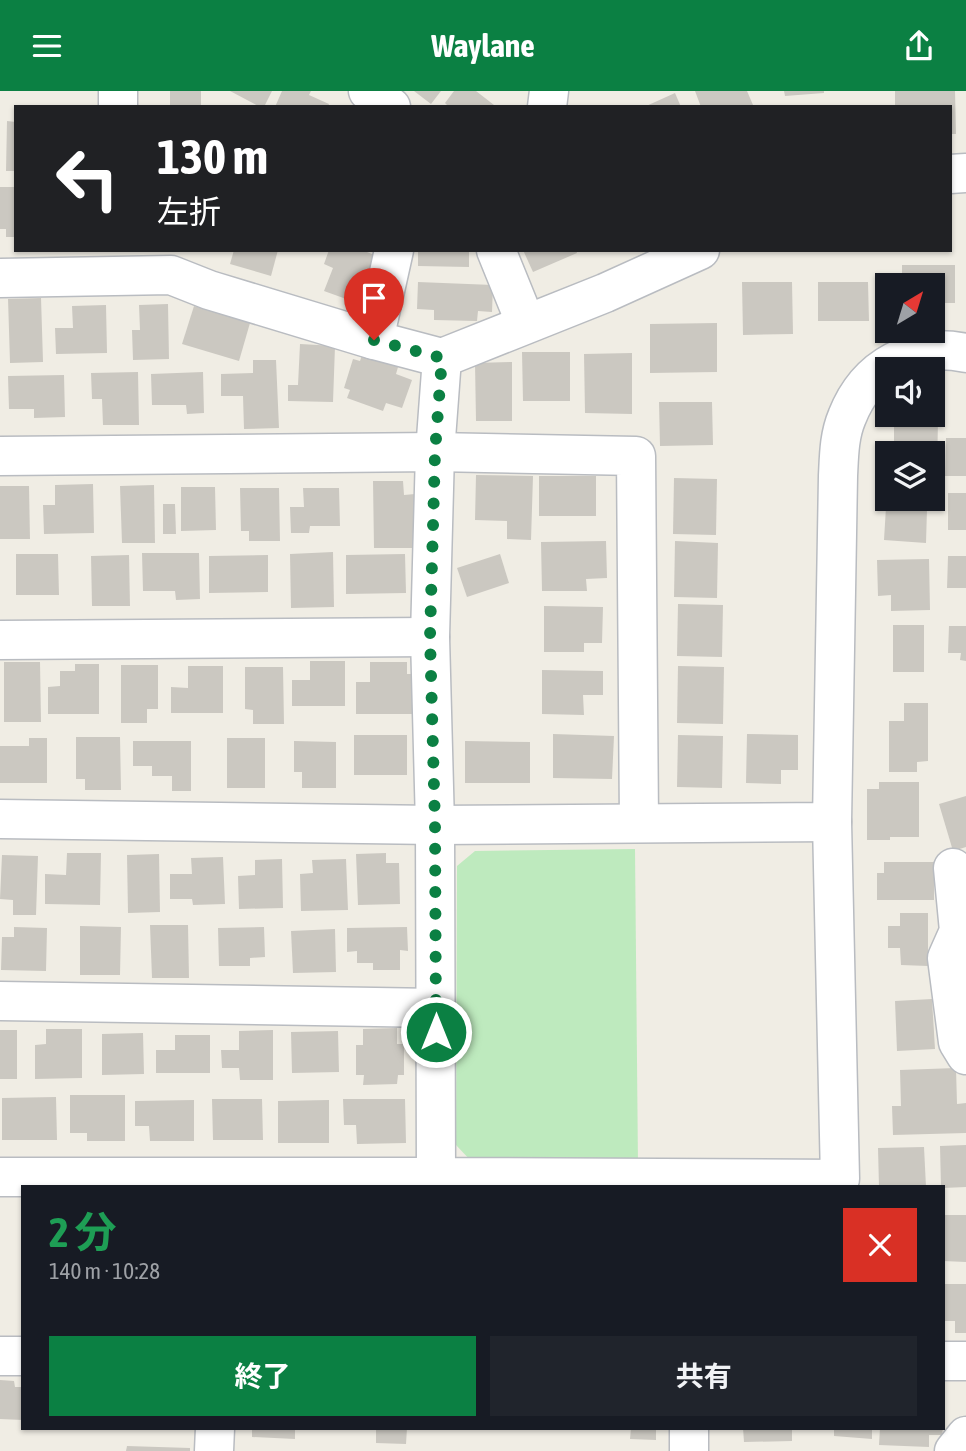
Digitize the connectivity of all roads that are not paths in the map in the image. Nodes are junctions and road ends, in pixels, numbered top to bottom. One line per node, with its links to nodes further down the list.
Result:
1 (368, 91): 2 (street)
2 (388, 105)
3 (394, 252): 9 (street)
4 (497, 252): 8 (street)
5 (683, 254): 8 (street)
6 (120, 263): 7 (street); 9 (street)
7 (0, 278)
8 (526, 324): 11 (street)
9 (374, 340): 11 (street)
10 (966, 353): 18 (street)
11 (442, 358): 12 (street)
12 (435, 452): 13 (street); 14 (street); 17 (street)
13 (0, 456)
14 (430, 637): 15 (street); 19 (street)
15 (0, 640)
16 (0, 819): 19 (street)
17 (639, 822): 18 (street); 19 (street)
18 (832, 822): 26 (street)
19 (435, 825): 22 (street)
20 (953, 867): 23 (street)
21 (0, 1001): 22 (street)
22 (436, 1007): 25 (street)
23 (966, 1055)
24 (0, 1177): 25 (street)
25 (436, 1182): 26 (street)
26 (840, 1183)
27 (0, 1356): 28 (street)
28 (21, 1356)
29 (945, 1361): 30 (street)
30 (966, 1361)
31 (215, 1430): 34 (street)
32 (689, 1430): 35 (street)
33 (966, 1436): 36 (street)
34 (214, 1451)
35 (689, 1451)
36 (954, 1451)

